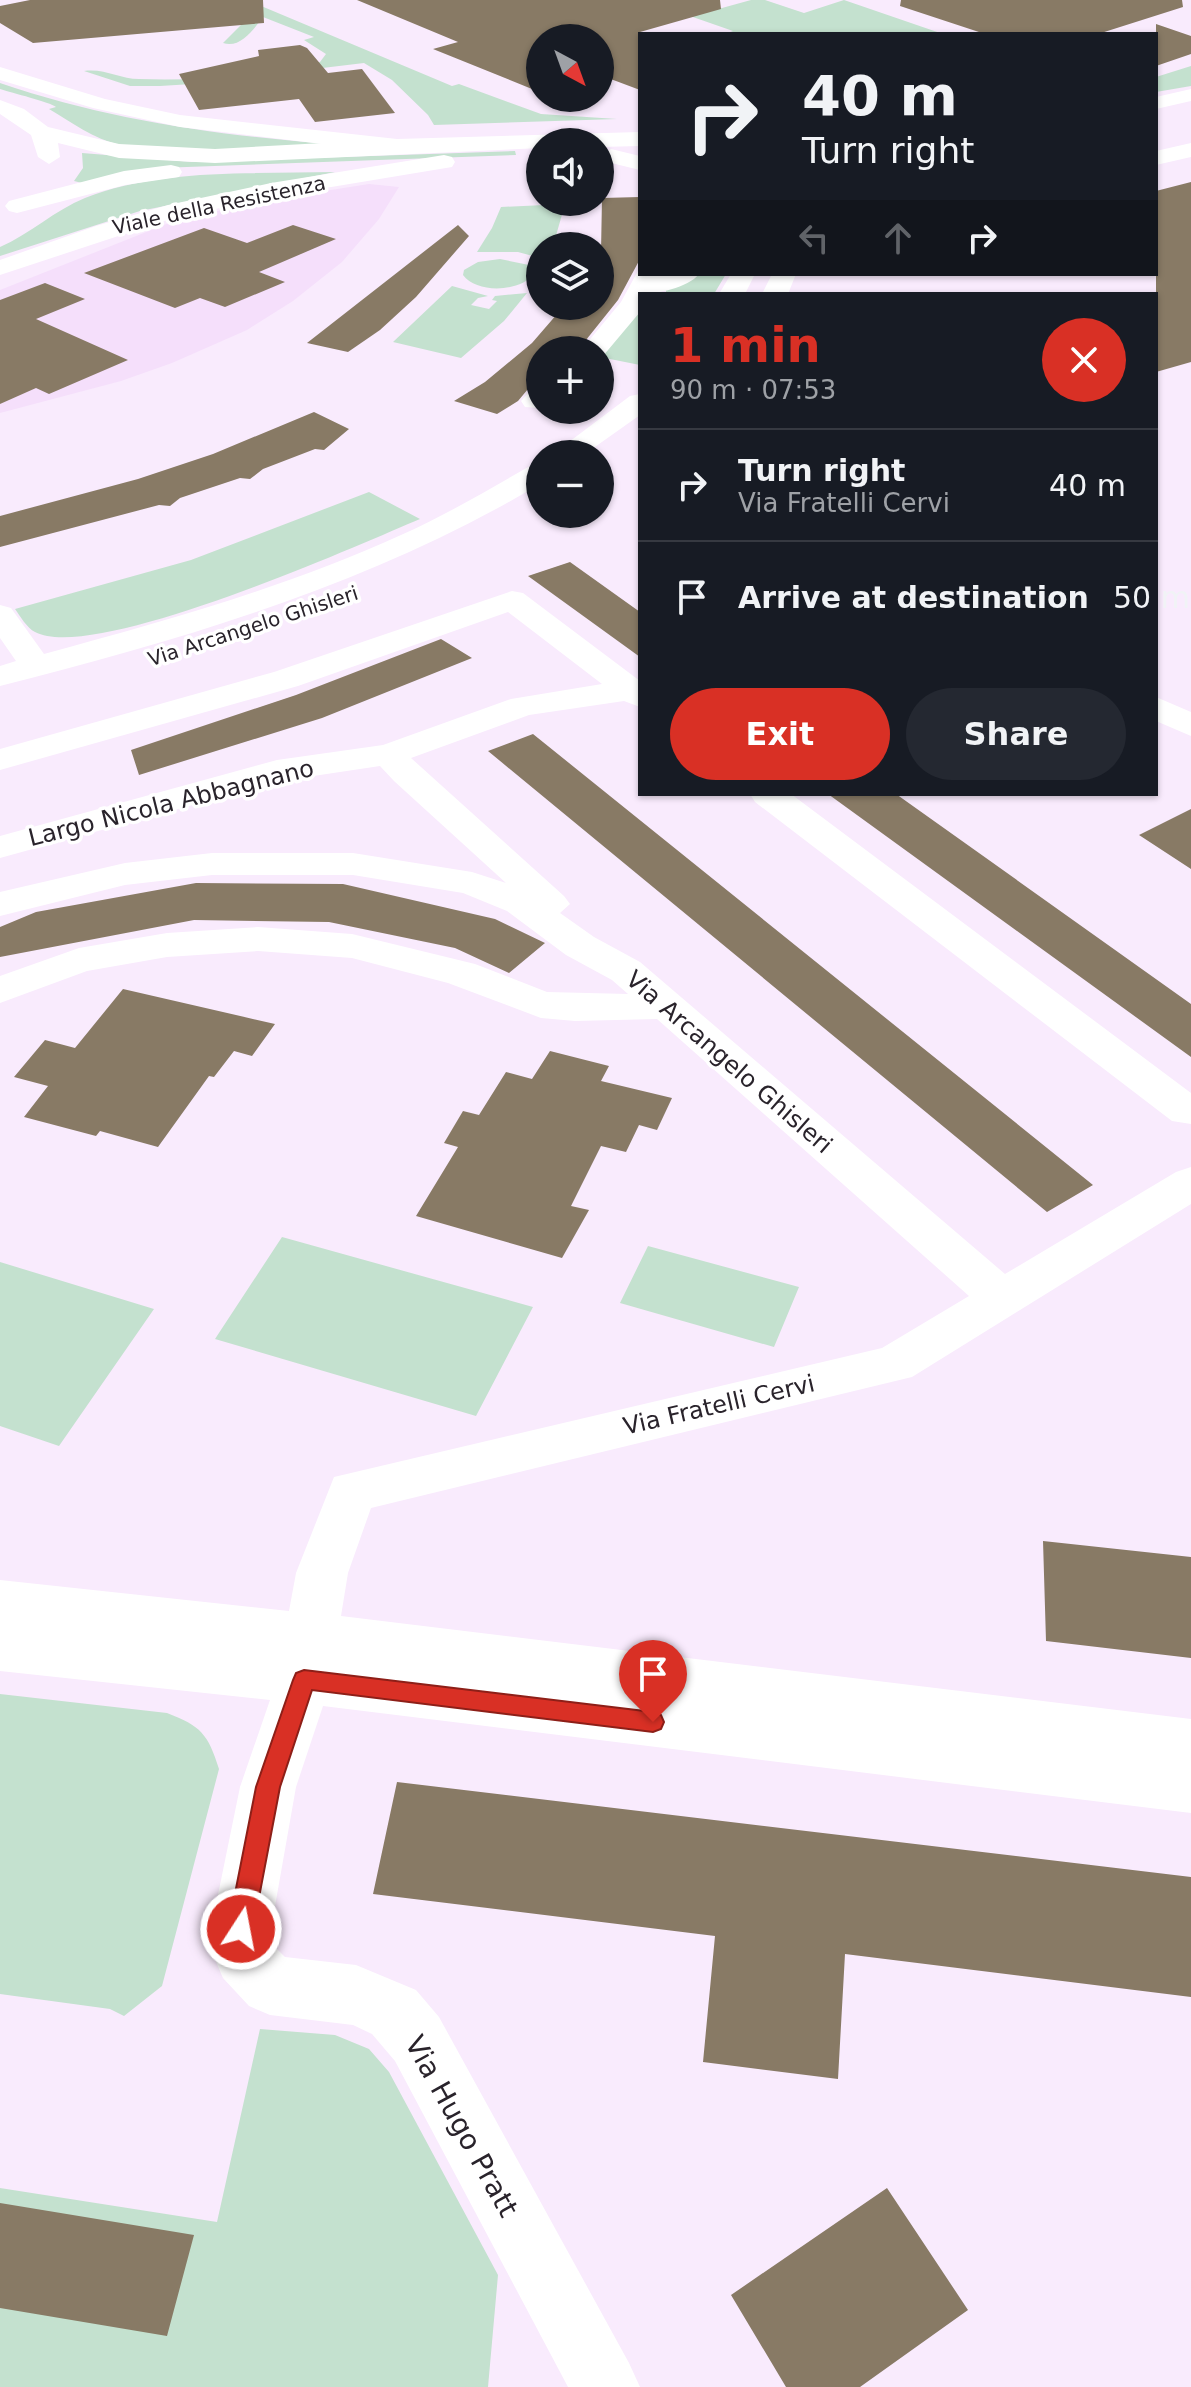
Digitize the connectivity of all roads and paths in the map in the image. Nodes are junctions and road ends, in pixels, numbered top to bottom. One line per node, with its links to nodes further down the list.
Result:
1 (0, 73): 9 (street, Viale della Resistenza)
2 (1191, 95): 3 (street)
3 (1158, 103)
4 (0, 106): 7 (street, Viale della Resistenza)
5 (1191, 113): 6 (street)
6 (1158, 120)
7 (40, 132): 9 (street, Viale della Resistenza); 18 (street, Viale della Resistenza)
8 (638, 139): 9 (street, Viale della Resistenza)
9 (397, 146)
10 (1191, 150): 14 (street)
11 (638, 155): 12 (street)
12 (614, 156)
13 (614, 158): 17 (street)
14 (1158, 158)
15 (526, 159): 16 (street, Viale della Resistenza)
16 (444, 162): 18 (street, Viale della Resistenza); 19 (street, Viale della Resistenza)
17 (638, 163)
18 (9, 213)
19 (0, 268)
20 (681, 276): 21 (street)
21 (648, 285)
22 (638, 297): 23 (street)
23 (606, 336)
24 (638, 403): 25 (street)
25 (587, 440)
26 (526, 480): 28 (street, Via Arcangelo Ghisleri)
27 (526, 514): 29 (street, Via Arcangelo Ghisleri)
28 (343, 570): 29 (street); 31 (street, Via Arcangelo Ghisleri)
29 (371, 587): 34 (street, Via Arcangelo Ghisleri)
30 (0, 615): 31 (street)
31 (36, 666): 32 (street, Via Arcangelo Ghisleri)
32 (0, 676)
33 (636, 694): 37 (street, Largo Nicola Abbagnano); 38 (street)
34 (0, 701)
35 (1158, 708): 36 (street)
36 (1191, 726)
37 (389, 754): 40 (street, Largo Nicola Abbagnano); 42 (street)
38 (0, 760)
39 (771, 796): 45 (street)
40 (0, 847)
41 (0, 904): 42 (street, Via Arcangelo Ghisleri)
42 (626, 971): 44 (street, Via Arcangelo Ghisleri)
43 (0, 990): 44 (street)
44 (667, 1006): 47 (street, Via Arcangelo Ghisleri)
45 (1187, 1111)
46 (1191, 1183): 47 (street, Via Fratelli Cervi)
47 (1002, 1298): 50 (street, Via Fratelli Cervi)
48 (0, 1603): 50 (street)
49 (0, 1648): 50 (street)
50 (307, 1658): 51 (street); 52 (street); 53 (street, Via Hugo Pratt)
51 (1191, 1744)
52 (1191, 1787)
53 (605, 2387)

